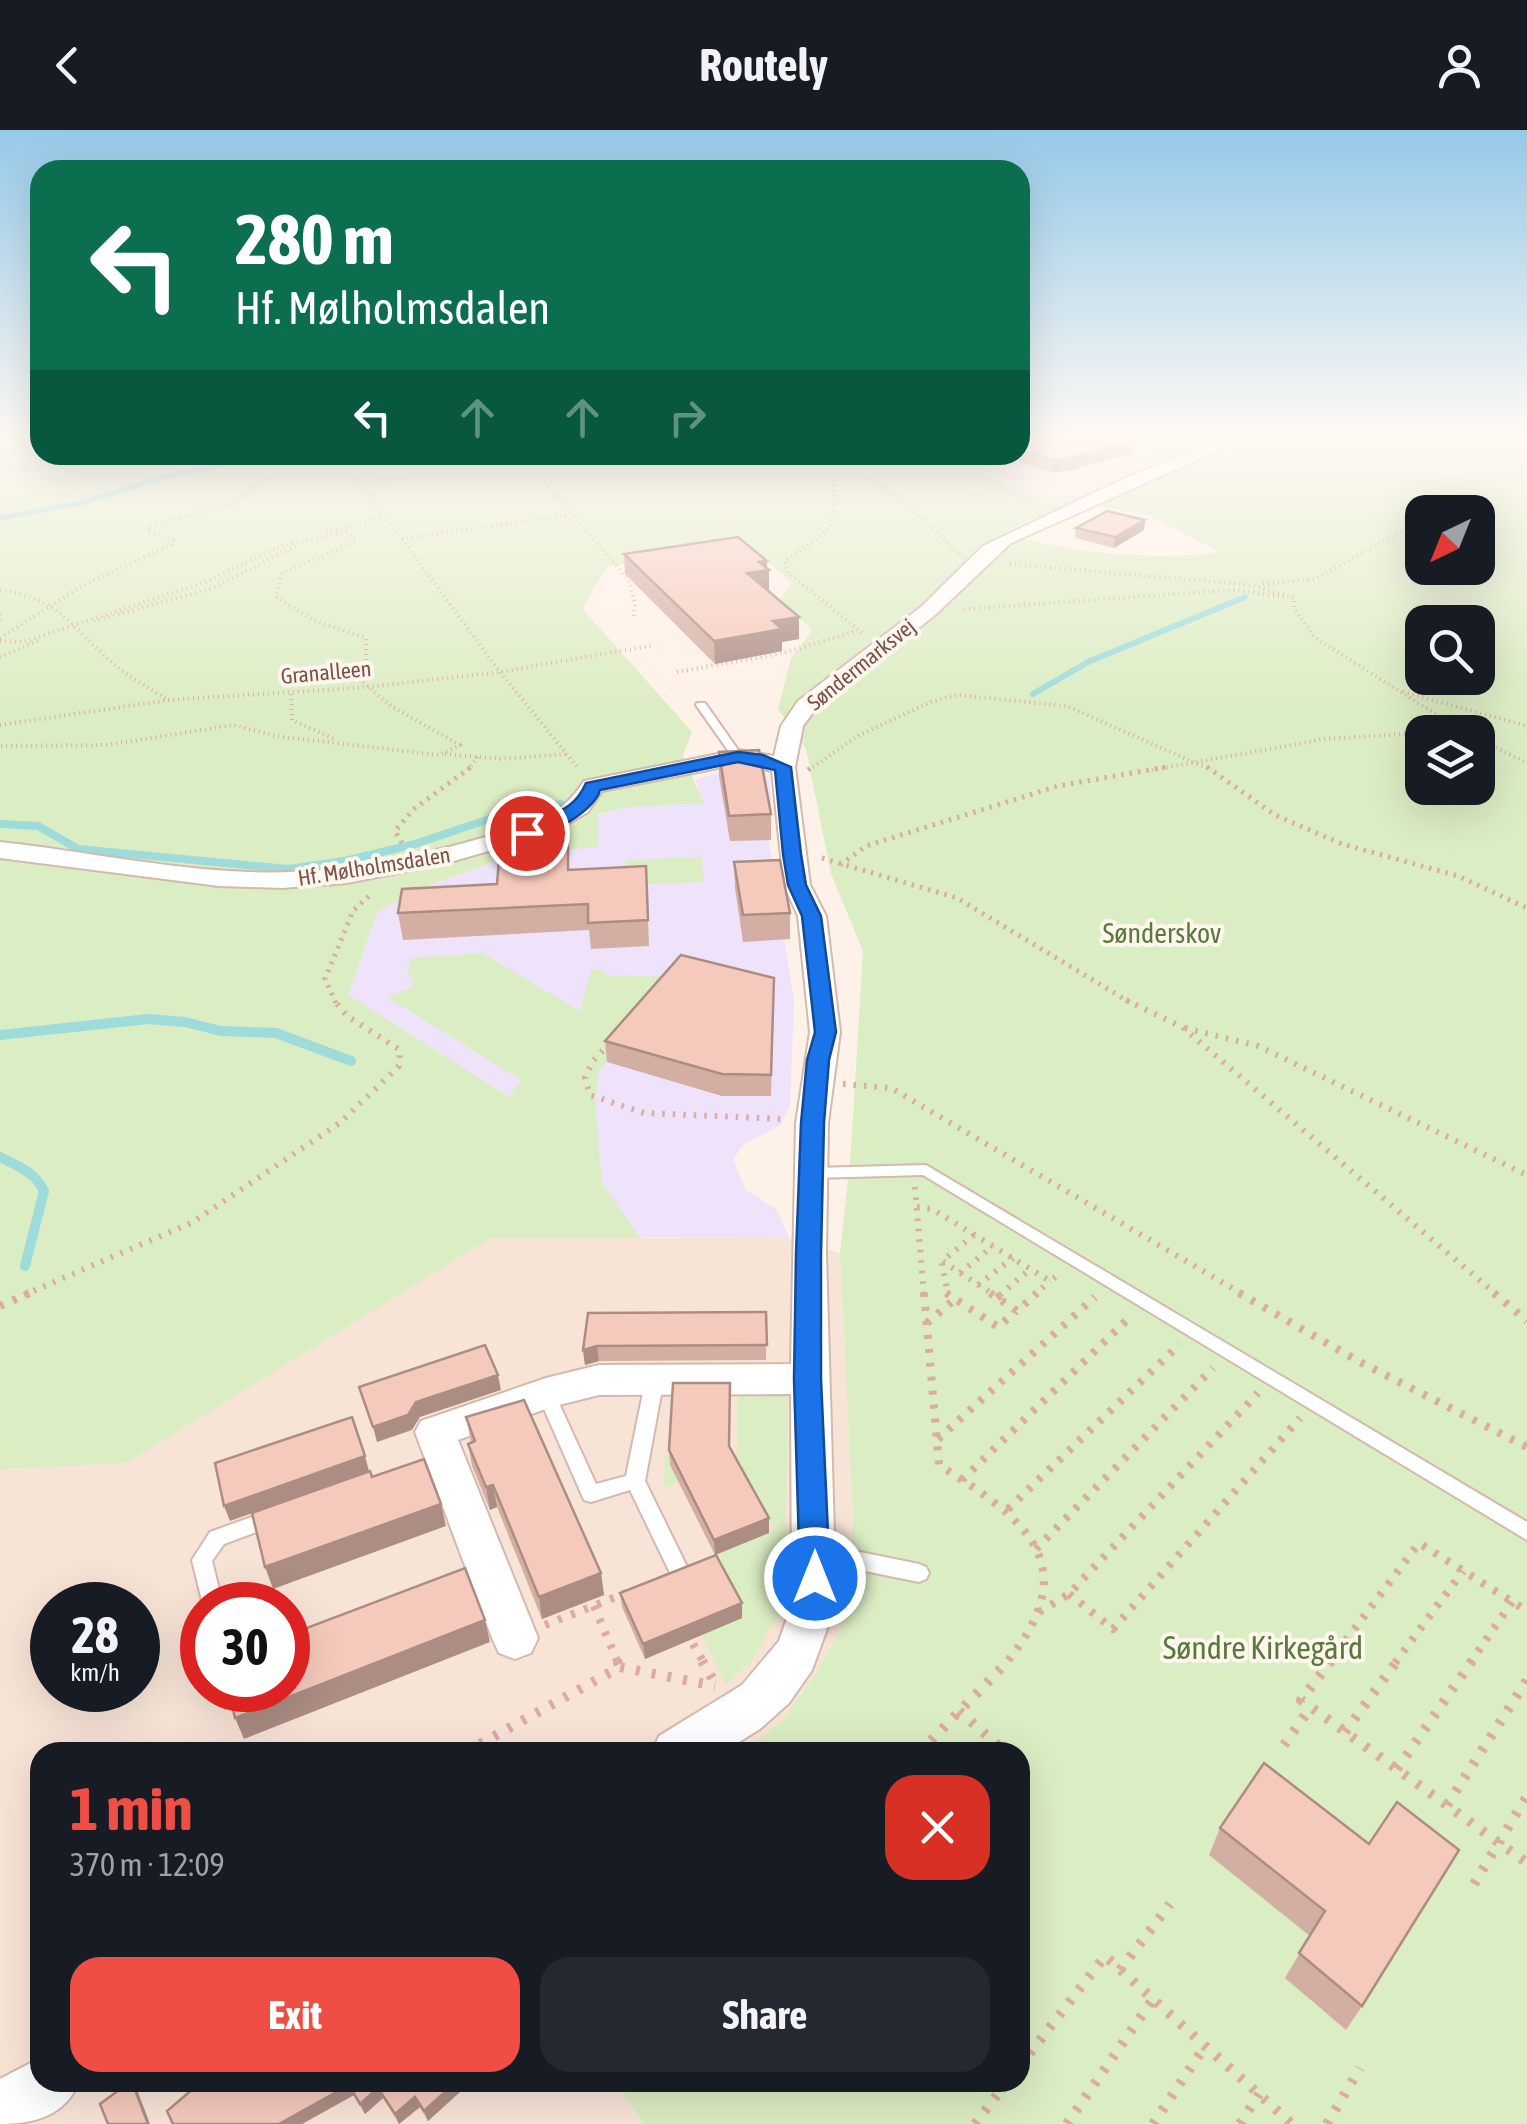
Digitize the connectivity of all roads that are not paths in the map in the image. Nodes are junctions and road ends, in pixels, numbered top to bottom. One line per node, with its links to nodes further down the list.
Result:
1 (1029, 528): 4 (street, Søndermarksvej)
2 (701, 705): 3 (lane)
3 (738, 757): 4 (street); 5 (street, Hf. Mølholmsdalen)
4 (793, 770): 6 (street, Søndermarksvej)
5 (0, 850)
6 (814, 1172): 8 (street, Søndermarksvej); 12 (lane)
7 (655, 1378): 8 (street); 9 (street); 10 (lane)
8 (808, 1379): 13 (street, Søndermarksvej)
9 (546, 1393): 10 (lane); 17 (street)
10 (635, 1481): 14 (lane)
11 (287, 1513): 16 (lane)
12 (1527, 1532)
13 (816, 1552): 15 (lane); 18 (street, Søndermarksvej)
14 (679, 1571)
15 (919, 1573)
16 (207, 1582)
17 (514, 1638)
18 (695, 1742)
19 (33, 2092): 20 (street)
20 (0, 2110)

